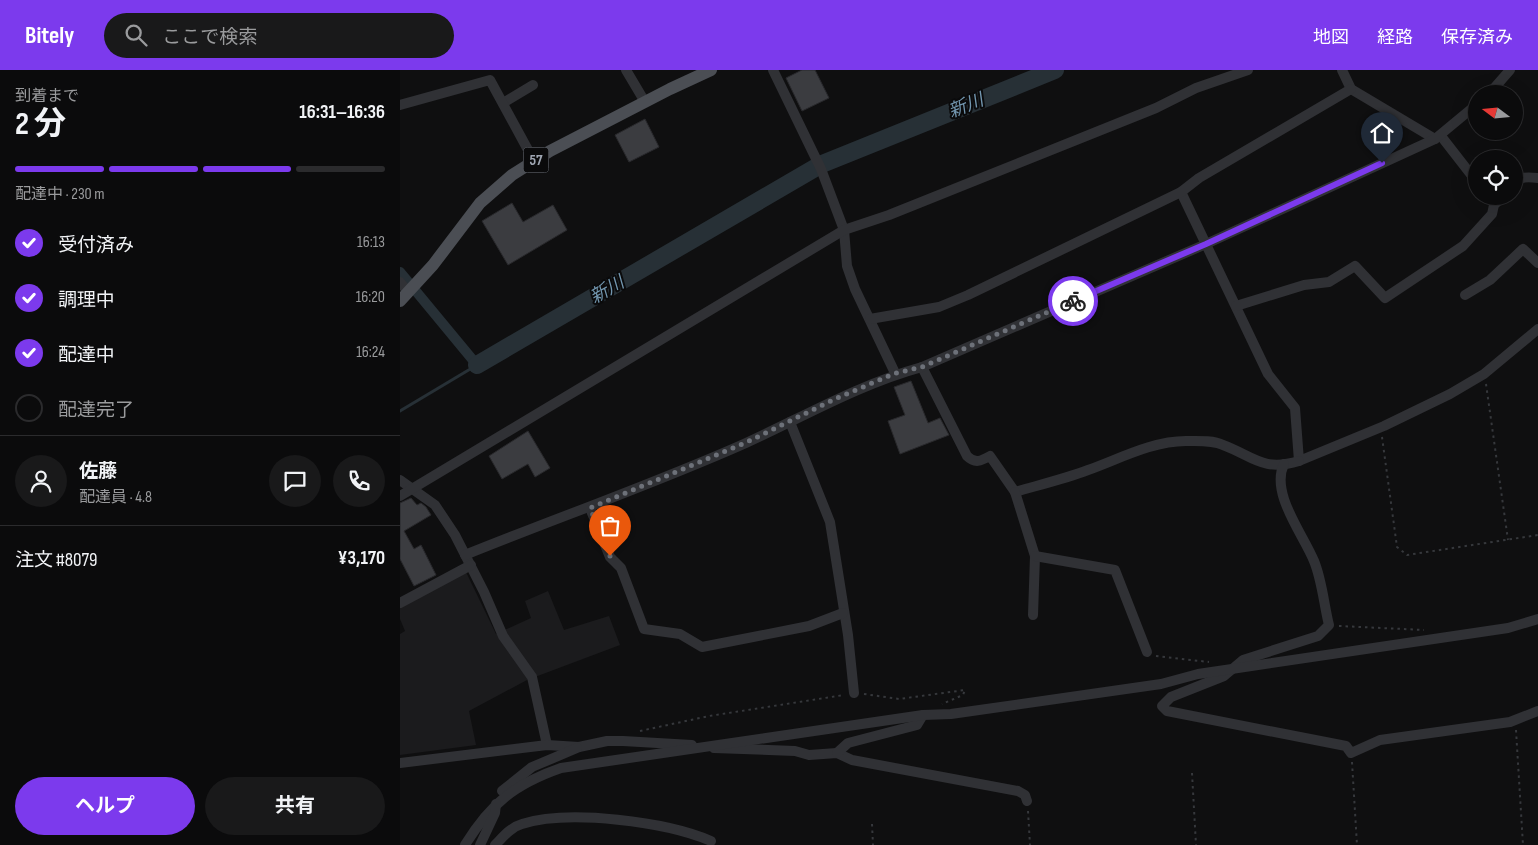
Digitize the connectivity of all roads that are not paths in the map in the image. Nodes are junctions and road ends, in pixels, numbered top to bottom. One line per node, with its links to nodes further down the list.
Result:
1 (626, 70): 11 (street)
2 (711, 70): 11 (main road, 57)
3 (773, 70): 22 (street)
4 (1248, 70): 22 (street)
5 (1342, 70): 10 (street)
6 (1510, 70): 9 (street)
7 (490, 75): 12 (street); 13 (street)
8 (533, 85): 12 (street)
9 (1497, 85)
10 (1351, 89): 15 (street); 20 (street)
11 (645, 102): 16 (main road, 57)
12 (503, 103): 16 (street)
13 (400, 105)
14 (1468, 112): 15 (street)
15 (1438, 137): 17 (street); 23 (street)
16 (534, 160): 25 (main road, 57)
17 (1468, 173)
18 (1523, 178): 19 (street)
19 (1538, 178)
20 (1181, 192): 23 (street); 28 (street)
21 (1491, 205): 27 (street)
22 (844, 230): 28 (street); 36 (street)
23 (1206, 244): 27 (street); 30 (street)
24 (1538, 263): 26 (street)
25 (403, 292)
26 (1465, 295)
27 (1236, 306): 33 (street)
28 (870, 319): 31 (street)
29 (1538, 328): 33 (street)
30 (922, 367): 31 (street); 37 (street)
31 (896, 373): 32 (street)
32 (790, 422): 39 (street); 44 (street)
33 (1298, 461): 34 (street)
34 (1284, 464): 37 (street); 48 (street)
35 (400, 480): 36 (street)
36 (411, 488): 38 (street); 40 (street)
37 (1015, 492): 41 (street)
38 (400, 496)
39 (590, 508): 40 (street); 44 (street)
40 (465, 555): 42 (street)
41 (1035, 556): 45 (street); 47 (street)
42 (471, 565): 43 (street); 52 (street)
43 (400, 603)
44 (843, 613): 49 (street)
45 (1033, 615)
46 (1538, 618): 48 (street)
47 (1147, 652)
48 (1234, 669): 50 (street); 51 (street)
49 (854, 693)
50 (1538, 711)
51 (923, 715): 54 (street); 55 (street)
52 (547, 745): 53 (street); 56 (street)
53 (579, 747): 54 (street); 58 (street)
54 (698, 747): 55 (street); 58 (street)
55 (837, 753): 57 (street)
56 (400, 763)
57 (1027, 801)
58 (496, 802): 60 (street); 61 (street)
59 (711, 841): 62 (street)
60 (464, 845)
61 (480, 845)
62 (495, 845)

